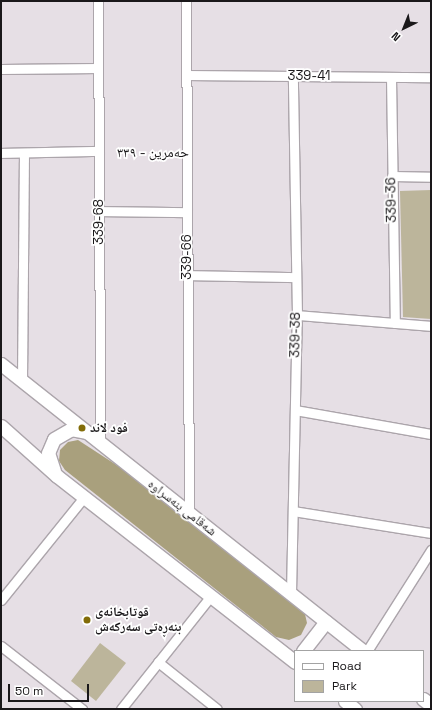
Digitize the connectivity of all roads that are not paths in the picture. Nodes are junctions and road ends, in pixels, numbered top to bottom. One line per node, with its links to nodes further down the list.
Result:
1 (98, 1): 3 (street, 339-68)
2 (186, 1): 5 (street, 339-66)
3 (98, 68): 4 (street); 9 (street, 339-68)
4 (1, 69)
5 (186, 75): 6 (street, 339-41); 15 (street, 339-66)
6 (293, 76): 7 (street, 339-41); 17 (street, 339-38)
7 (390, 77): 8 (street, 339-41); 12 (street, 339-36)
8 (431, 77)
9 (99, 151): 11 (street); 14 (street, 339-68)
10 (1, 153): 11 (street)
11 (24, 153): 22 (street)
12 (392, 176): 13 (street); 19 (street, 339-36)
13 (431, 177)
14 (99, 211): 15 (street); 27 (street, 339-68)
15 (187, 212): 16 (street, 339-66)
16 (187, 275): 17 (street); 31 (street, 339-66)
17 (296, 277): 18 (street, 339-38)
18 (297, 315): 19 (street); 23 (street, 339-38)
19 (395, 323): 20 (street)
20 (431, 326)
21 (1, 364): 22 (main road, شەقامی بنەسراوە)
22 (22, 381): 25 (main road, شەقامی بنەسراوە)
23 (295, 410): 26 (street); 30 (street, 339-38)
24 (1, 426): 28 (main road)
25 (88, 433): 27 (main road, شەقامی بنەسراوە); 28 (main road)
26 (431, 434)
27 (100, 442): 31 (main road, شەقامی بنەسراوە)
28 (58, 477): 29 (main road)
29 (84, 497): 35 (main road); 36 (street)
30 (293, 511): 32 (street); 34 (street, 339-38)
31 (189, 514): 34 (main road, شەقامی بنەسراوە)
32 (431, 533)
33 (431, 550): 41 (street)
34 (291, 593): 37 (main road, شەقامی بنەسراوە)
35 (210, 596): 42 (main road); 43 (street)
36 (1, 600)
37 (326, 622): 39 (main road); 40 (main road, شەقامی بنەسراوە)
38 (1, 646): 45 (street)
39 (304, 650)
40 (362, 650)
41 (368, 650)
42 (294, 661)
43 (158, 662): 46 (street); 47 (street)
44 (346, 702): 48 (main road)
45 (82, 709)
46 (121, 709)
47 (217, 709)
48 (355, 709)

